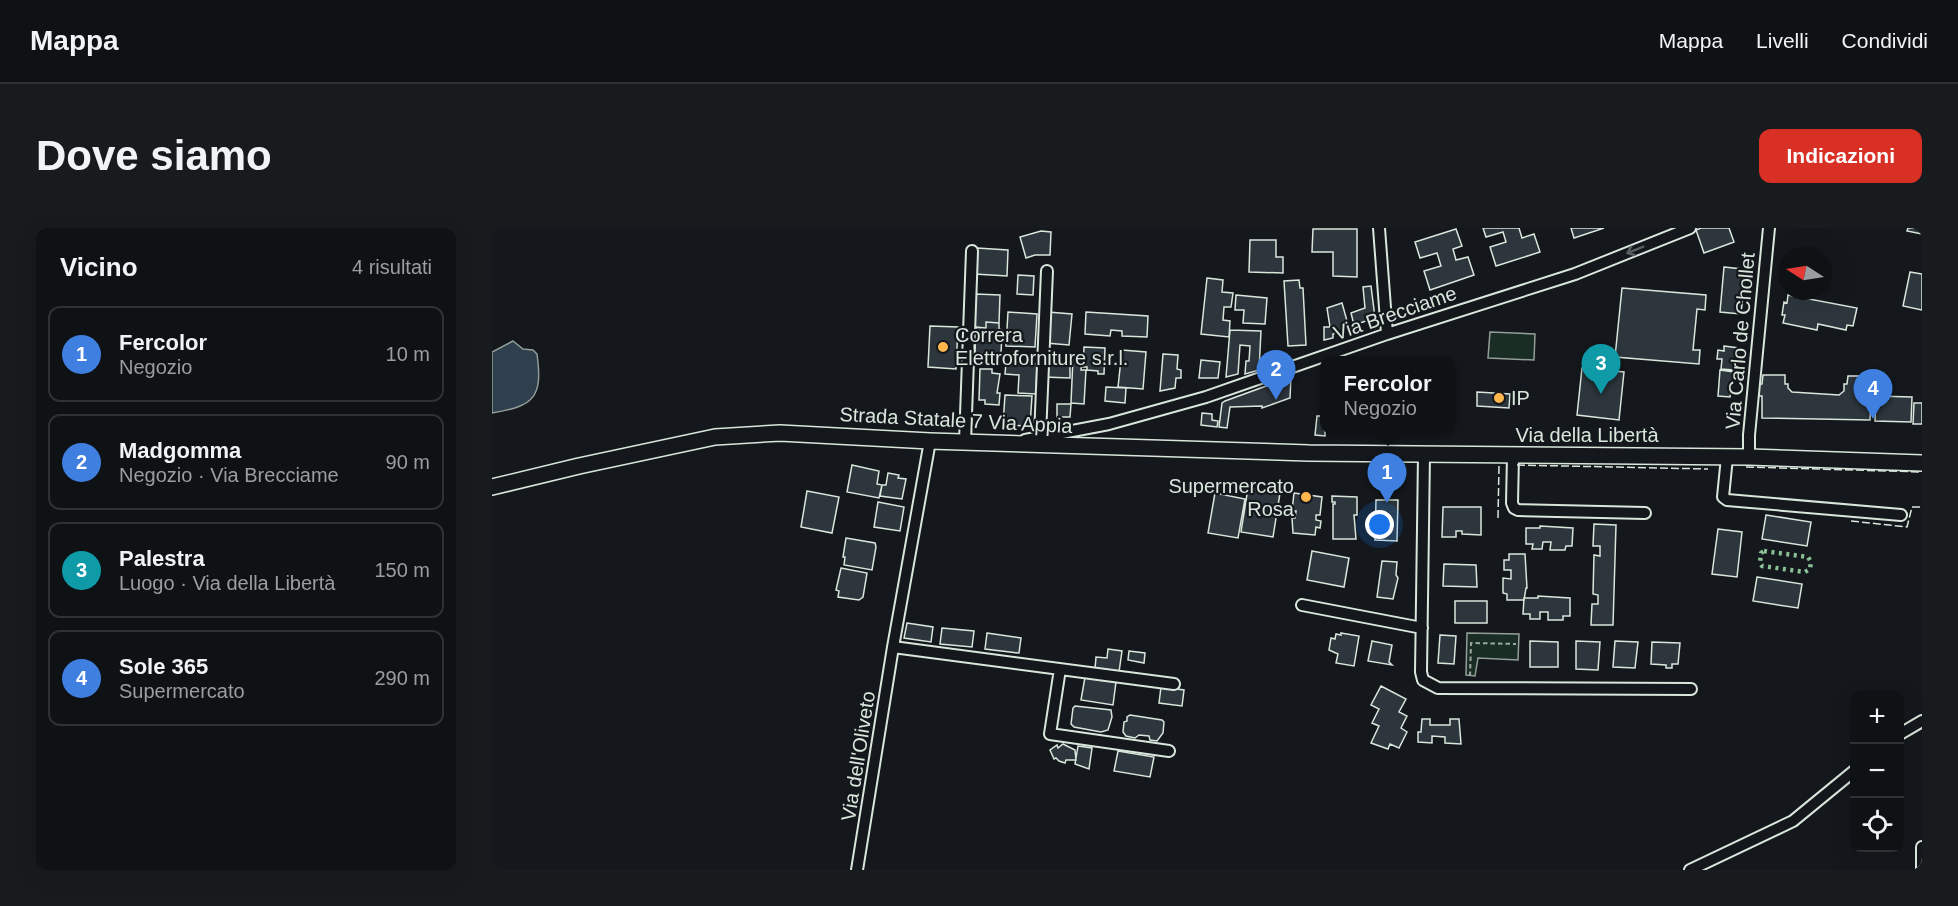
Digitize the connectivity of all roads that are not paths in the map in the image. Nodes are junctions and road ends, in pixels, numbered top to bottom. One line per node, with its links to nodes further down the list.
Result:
1 (1379, 228): 6 (street)
2 (1690, 228): 6 (street, Via Brecciame, one-way to 6)
3 (1769, 228): 18 (street, Via Carlo de Chollet)
4 (972, 250): 12 (street)
5 (1047, 271): 10 (street)
6 (1387, 334): 7 (street, Via Brecciame)
7 (1324, 356)
8 (1320, 357): 9 (street, Via Brecciame)
9 (1109, 424): 10 (street, Via Brecciame); 14 (street)
10 (1040, 436): 13 (street, Via Brecciame)
11 (930, 441): 12 (main road, Strada Statale 7 Via Appia); 20 (main road, Strada Statale 7 Via Appia); 25 (street, Via dell'Oliveto)
12 (965, 442): 13 (main road, Strada Statale 7 Via Appia)
13 (1015, 443): 14 (main road, Strada Statale 7 Via Appia)
14 (1110, 448): 15 (main road, Strada Statale 7 Via Appia)
15 (1424, 455): 16 (main road, Via della Libertà); 24 (street)
16 (1513, 456): 17 (main road, Via della Libertà); 21 (street)
17 (1727, 457): 18 (main road, Via della Libertà); 22 (street)
18 (1749, 457): 19 (main road, Via della Libertà)
19 (1922, 463)
20 (492, 487)
21 (1645, 513)
22 (1901, 514)
23 (1302, 605): 24 (street)
24 (1422, 628): 28 (street)
25 (893, 647): 26 (street); 34 (street, Via dell'Oliveto)
26 (1060, 669): 27 (street); 31 (street)
27 (1174, 684)
28 (1691, 689)
29 (1922, 721): 30 (street)
30 (1904, 731)
31 (1169, 751)
32 (1850, 774): 35 (street)
33 (1922, 847): 36 (street)
34 (857, 870)
35 (1690, 870)
36 (1922, 870)

